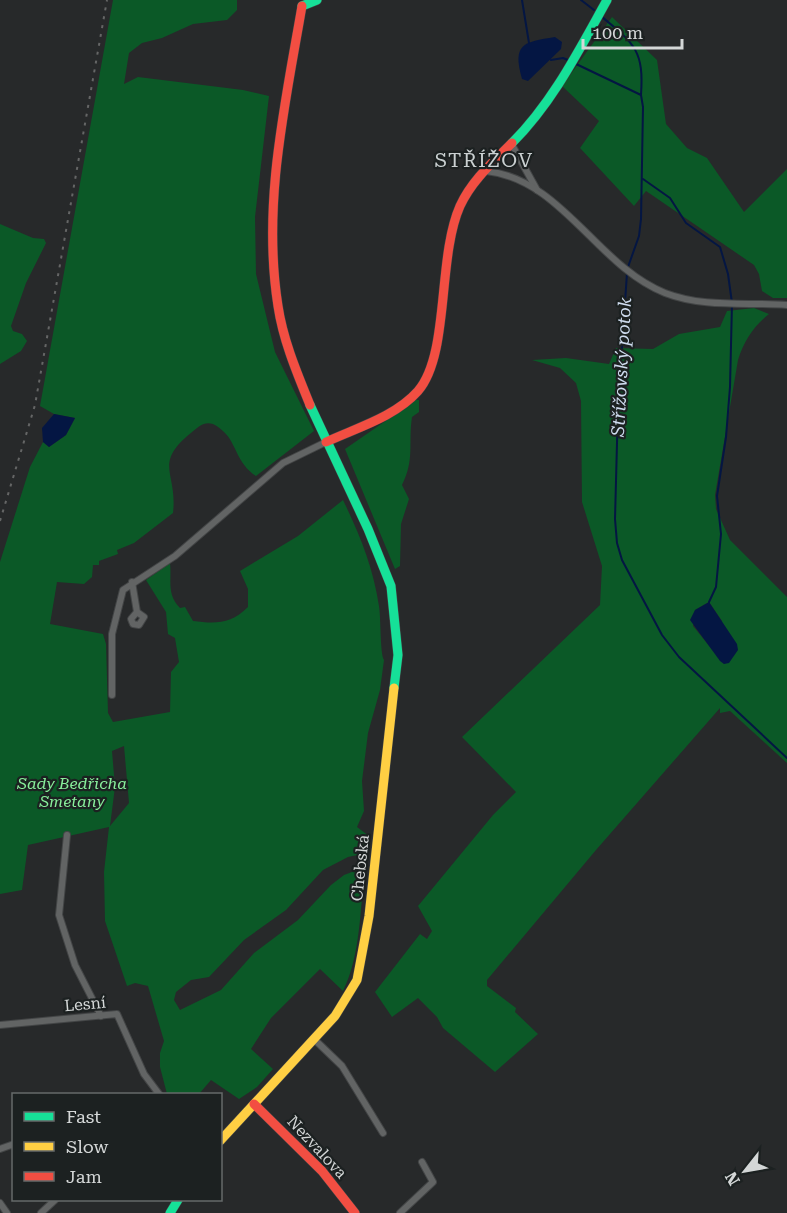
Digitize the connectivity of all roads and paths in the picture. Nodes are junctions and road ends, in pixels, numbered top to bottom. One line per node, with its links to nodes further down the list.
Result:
1 (317, 0): 4 (main road)
2 (608, 0): 5 (main road)
3 (291, 1): 4 (main road)
4 (303, 3): 9 (main road, Chebská)
5 (512, 145): 6 (main road); 7 (street)
6 (486, 171): 7 (street); 9 (main road)
7 (537, 190): 8 (street)
8 (787, 305)
9 (327, 442): 10 (street); 16 (main road, Chebská)
10 (132, 582): 11 (street); 12 (street)
11 (136, 612)
12 (112, 694)
13 (67, 835): 14 (street)
14 (101, 1016): 15 (street, Lesní); 17 (street, Lesní)
15 (0, 1025)
16 (314, 1039): 18 (main road, Chebská); 19 (street)
17 (158, 1093)
18 (254, 1104): 20 (main road, Chebská); 26 (main road, Nezvalova)
19 (383, 1133)
20 (222, 1139)
21 (422, 1162): 27 (street)
22 (54, 1201): 25 (street)
23 (0, 1203): 24 (street)
24 (7, 1213)
25 (41, 1213)
26 (355, 1213)
27 (400, 1213)

